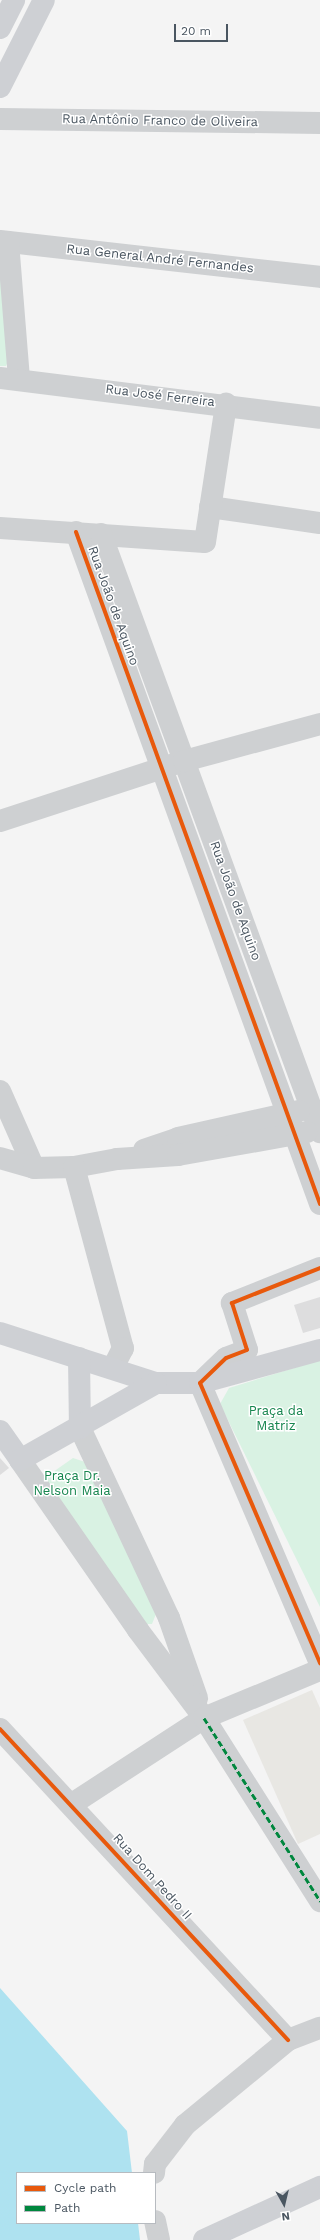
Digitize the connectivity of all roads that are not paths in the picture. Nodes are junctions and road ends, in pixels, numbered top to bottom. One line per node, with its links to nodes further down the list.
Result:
1 (44, 0): 3 (main road)
2 (8, 13): 3 (street)
3 (33, 20): 4 (main road)
4 (0, 88)
5 (0, 119): 6 (street, Rua Antônio Franco de Oliveira)
6 (320, 122)
7 (4, 241): 8 (street, Rua General André Fernandes); 9 (street)
8 (320, 278)
9 (10, 379): 10 (street, Rua José Ferreira)
10 (226, 404): 11 (street, Rua José Ferreira); 12 (street)
11 (320, 418)
12 (210, 507): 13 (street); 16 (street)
13 (320, 523)
14 (0, 528): 15 (street)
15 (76, 532): 16 (street); 19 (street, Rua João de Aquino)
16 (101, 534): 18 (street, Rua João de Aquino)
17 (320, 724): 18 (street)
18 (184, 761): 19 (street); 22 (street, Rua João de Aquino)
19 (160, 768): 20 (street); 23 (street, Rua João de Aquino)
20 (0, 821)
21 (0, 1091): 29 (street)
22 (315, 1108): 23 (street); 24 (street, Rua João de Aquino)
23 (285, 1114): 25 (street, Rua João de Aquino); 27 (street)
24 (320, 1130): 25 (street)
25 (294, 1135): 27 (street); 30 (street, Rua João de Aquino)
26 (0, 1158): 29 (street)
27 (117, 1159): 28 (street)
28 (74, 1166): 29 (street); 35 (street)
29 (34, 1168)
30 (320, 1204)
31 (320, 1268): 37 (street)
32 (0, 1333): 34 (main road)
33 (320, 1350): 37 (main road)
34 (79, 1358): 35 (main road); 38 (main road)
35 (113, 1368): 36 (main road)
36 (156, 1383): 37 (main road); 38 (main road)
37 (200, 1383): 41 (street)
38 (80, 1428): 40 (main road); 43 (street)
39 (0, 1431): 40 (main road)
40 (20, 1460): 43 (street)
41 (320, 1663)
42 (320, 1670): 43 (street)
43 (204, 1718): 45 (street); 46 (street)
44 (0, 1729): 45 (street, Rua Dom Pedro II)
45 (72, 1804): 48 (street, Rua Dom Pedro II)
46 (320, 1902)
47 (320, 2028): 48 (street)
48 (288, 2040): 49 (street)
49 (154, 2172)
50 (320, 2187): 53 (main road)
51 (156, 2224): 52 (street)
52 (159, 2240)
53 (204, 2240)

